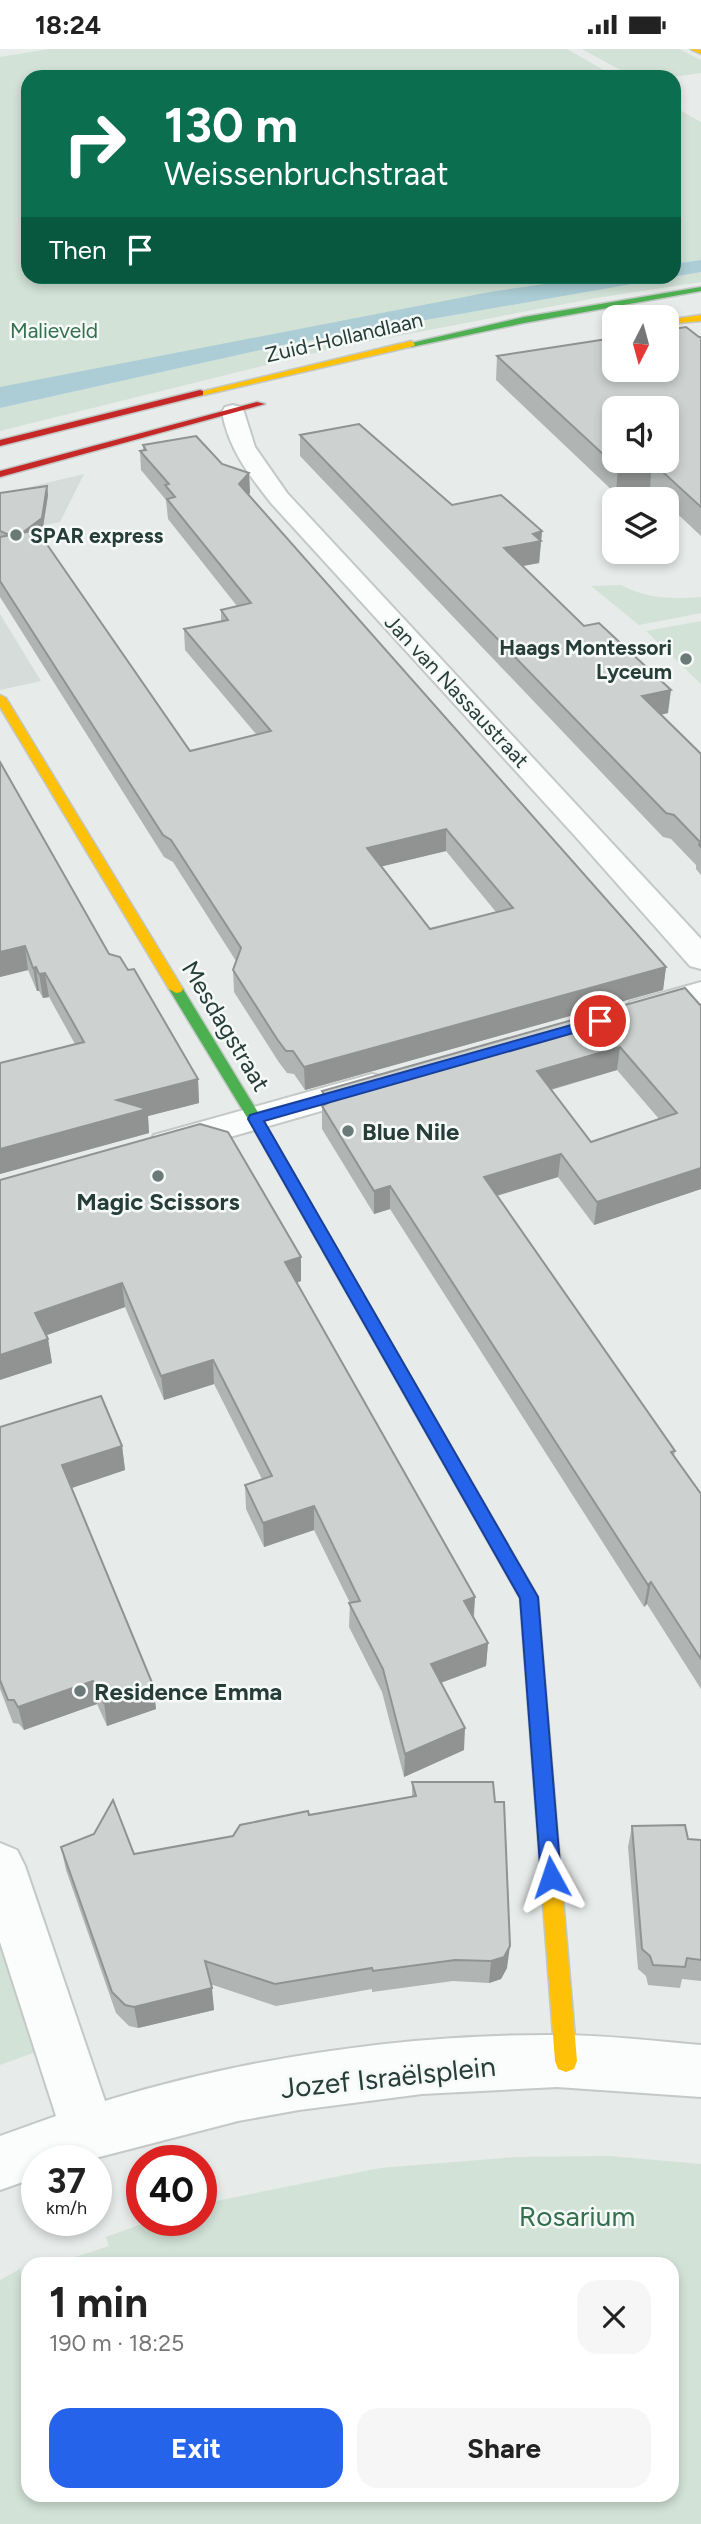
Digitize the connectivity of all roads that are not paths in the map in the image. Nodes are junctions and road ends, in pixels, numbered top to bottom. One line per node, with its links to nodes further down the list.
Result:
1 (694, 49): 2 (main road)
2 (701, 52)
3 (701, 289): 10 (main road, Zuid-Hollandlaan)
4 (701, 306): 5 (main road)
5 (679, 310)
6 (679, 326): 7 (main road)
7 (698, 332)
8 (272, 401): 9 (main road, Zuid-Hollandlaan)
9 (233, 412): 11 (main road, Zuid-Hollandlaan); 13 (street, Jan van Nassaustraat)
10 (0, 443)
11 (0, 474)
12 (0, 698): 17 (main road, Mesdagstraat)
13 (701, 959)
14 (701, 992): 15 (street)
15 (609, 1019)
16 (398, 1078): 17 (street)
17 (255, 1119): 18 (street); 20 (main road, Mesdagstraat)
18 (134, 1152)
19 (0, 1866): 22 (street)
20 (566, 2061): 21 (street, Jozef Israëlsplein); 22 (street, Jozef Israëlsplein)
21 (701, 2071)
22 (89, 2133): 23 (street, Jozef Israëlsplein)
23 (0, 2163)

